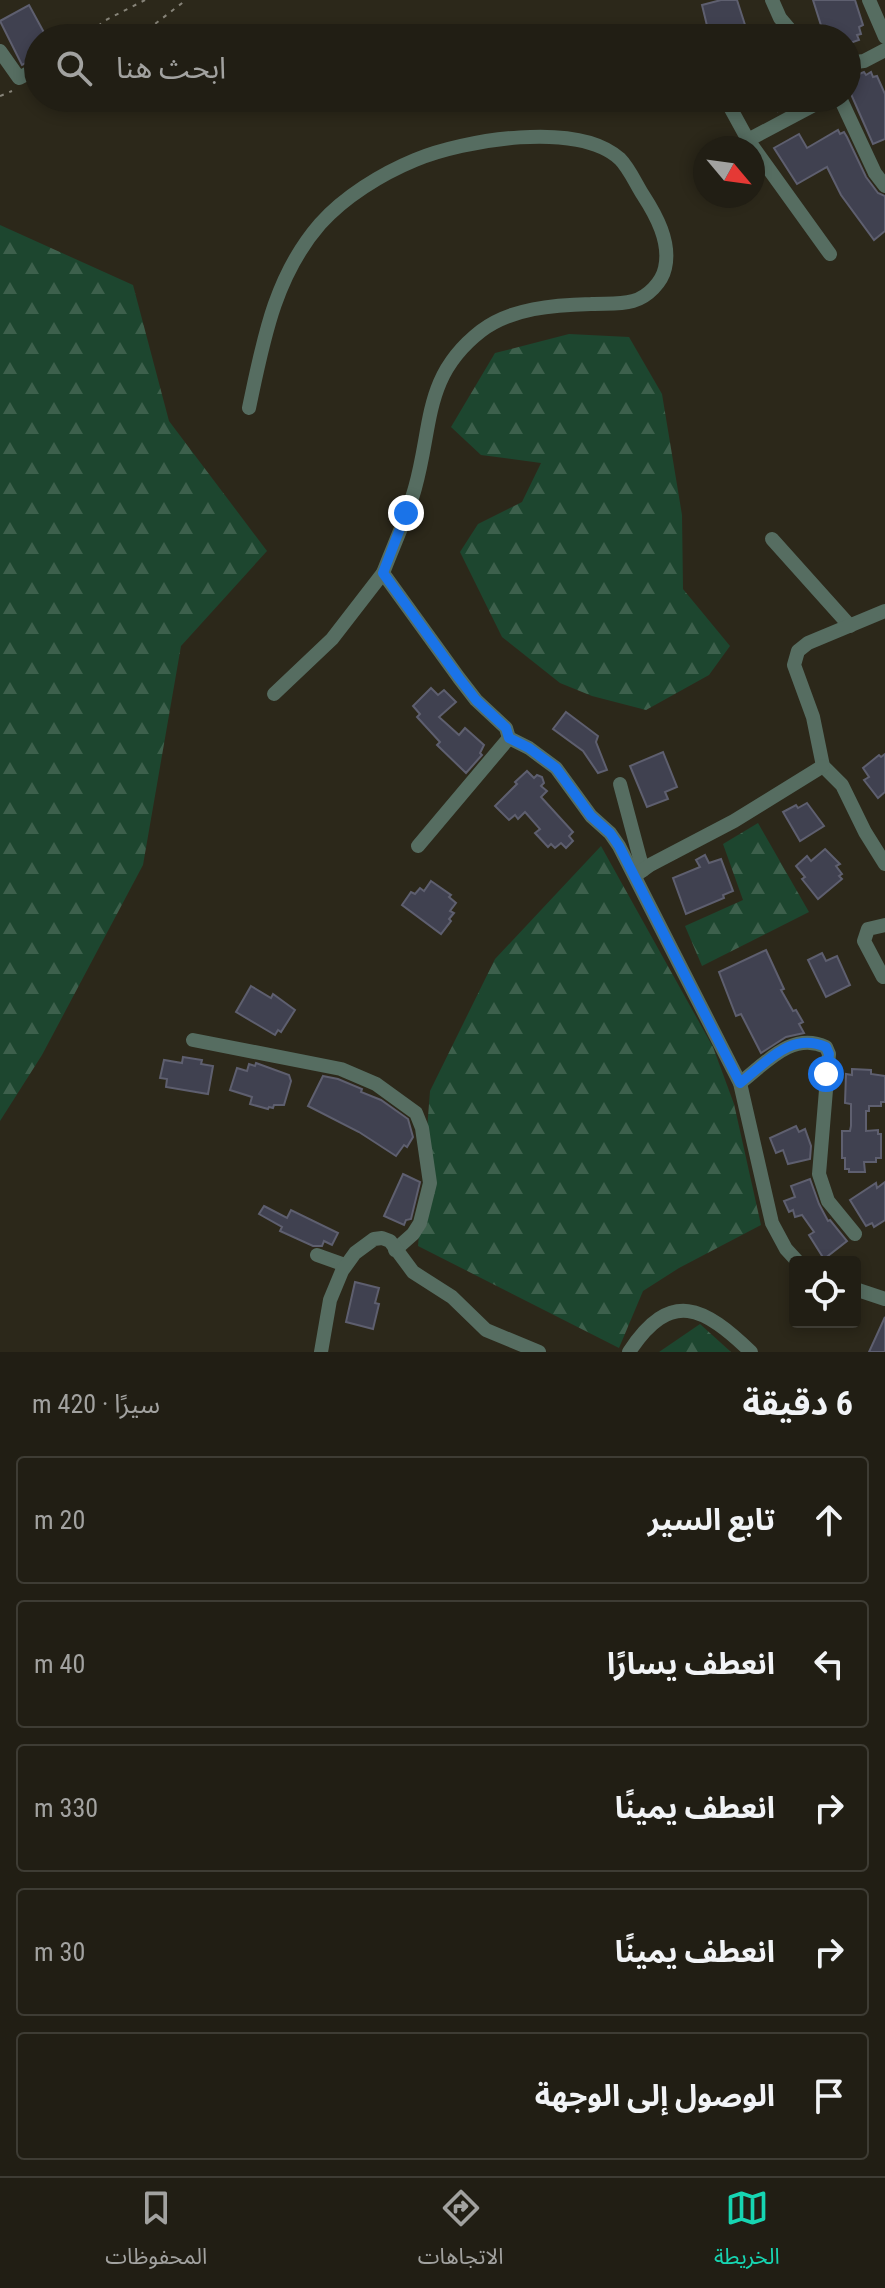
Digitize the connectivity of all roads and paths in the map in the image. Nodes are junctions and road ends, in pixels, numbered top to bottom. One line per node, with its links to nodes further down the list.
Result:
1 (145, 0): 5 (path)
2 (186, 0): 6 (path)
3 (772, 0): 7 (street)
4 (869, 0): 8 (street)
5 (101, 24)
6 (155, 24)
7 (785, 24)
8 (885, 37)
9 (885, 50): 11 (street)
10 (0, 51): 12 (street)
11 (861, 61)
12 (24, 75)
13 (733, 112): 16 (street)
14 (801, 112): 17 (street)
15 (847, 112): 19 (street)
16 (746, 136)
17 (756, 136)
18 (765, 164): 20 (street)
19 (885, 186)
20 (830, 254)
21 (249, 408): 23 (street)
22 (772, 539): 25 (street)
23 (383, 573): 26 (street); 27 (street)
24 (885, 611): 25 (street)
25 (850, 626): 28 (street)
26 (274, 694)
27 (509, 738): 30 (street); 32 (street)
28 (823, 766): 31 (street); 32 (street)
29 (620, 784): 32 (street)
30 (418, 846)
31 (885, 864)
32 (639, 873): 36 (street)
33 (885, 925): 34 (street)
34 (883, 977)
35 (193, 1040): 38 (street)
36 (740, 1083): 37 (street); 40 (street)
37 (855, 1234)
38 (395, 1250): 41 (street); 45 (street)
39 (317, 1255): 41 (street)
40 (792, 1256)
41 (345, 1265): 44 (street)
42 (861, 1291): 43 (street)
43 (885, 1299)
44 (321, 1352)
45 (539, 1352)
46 (629, 1352): 47 (street)
47 (751, 1352)

